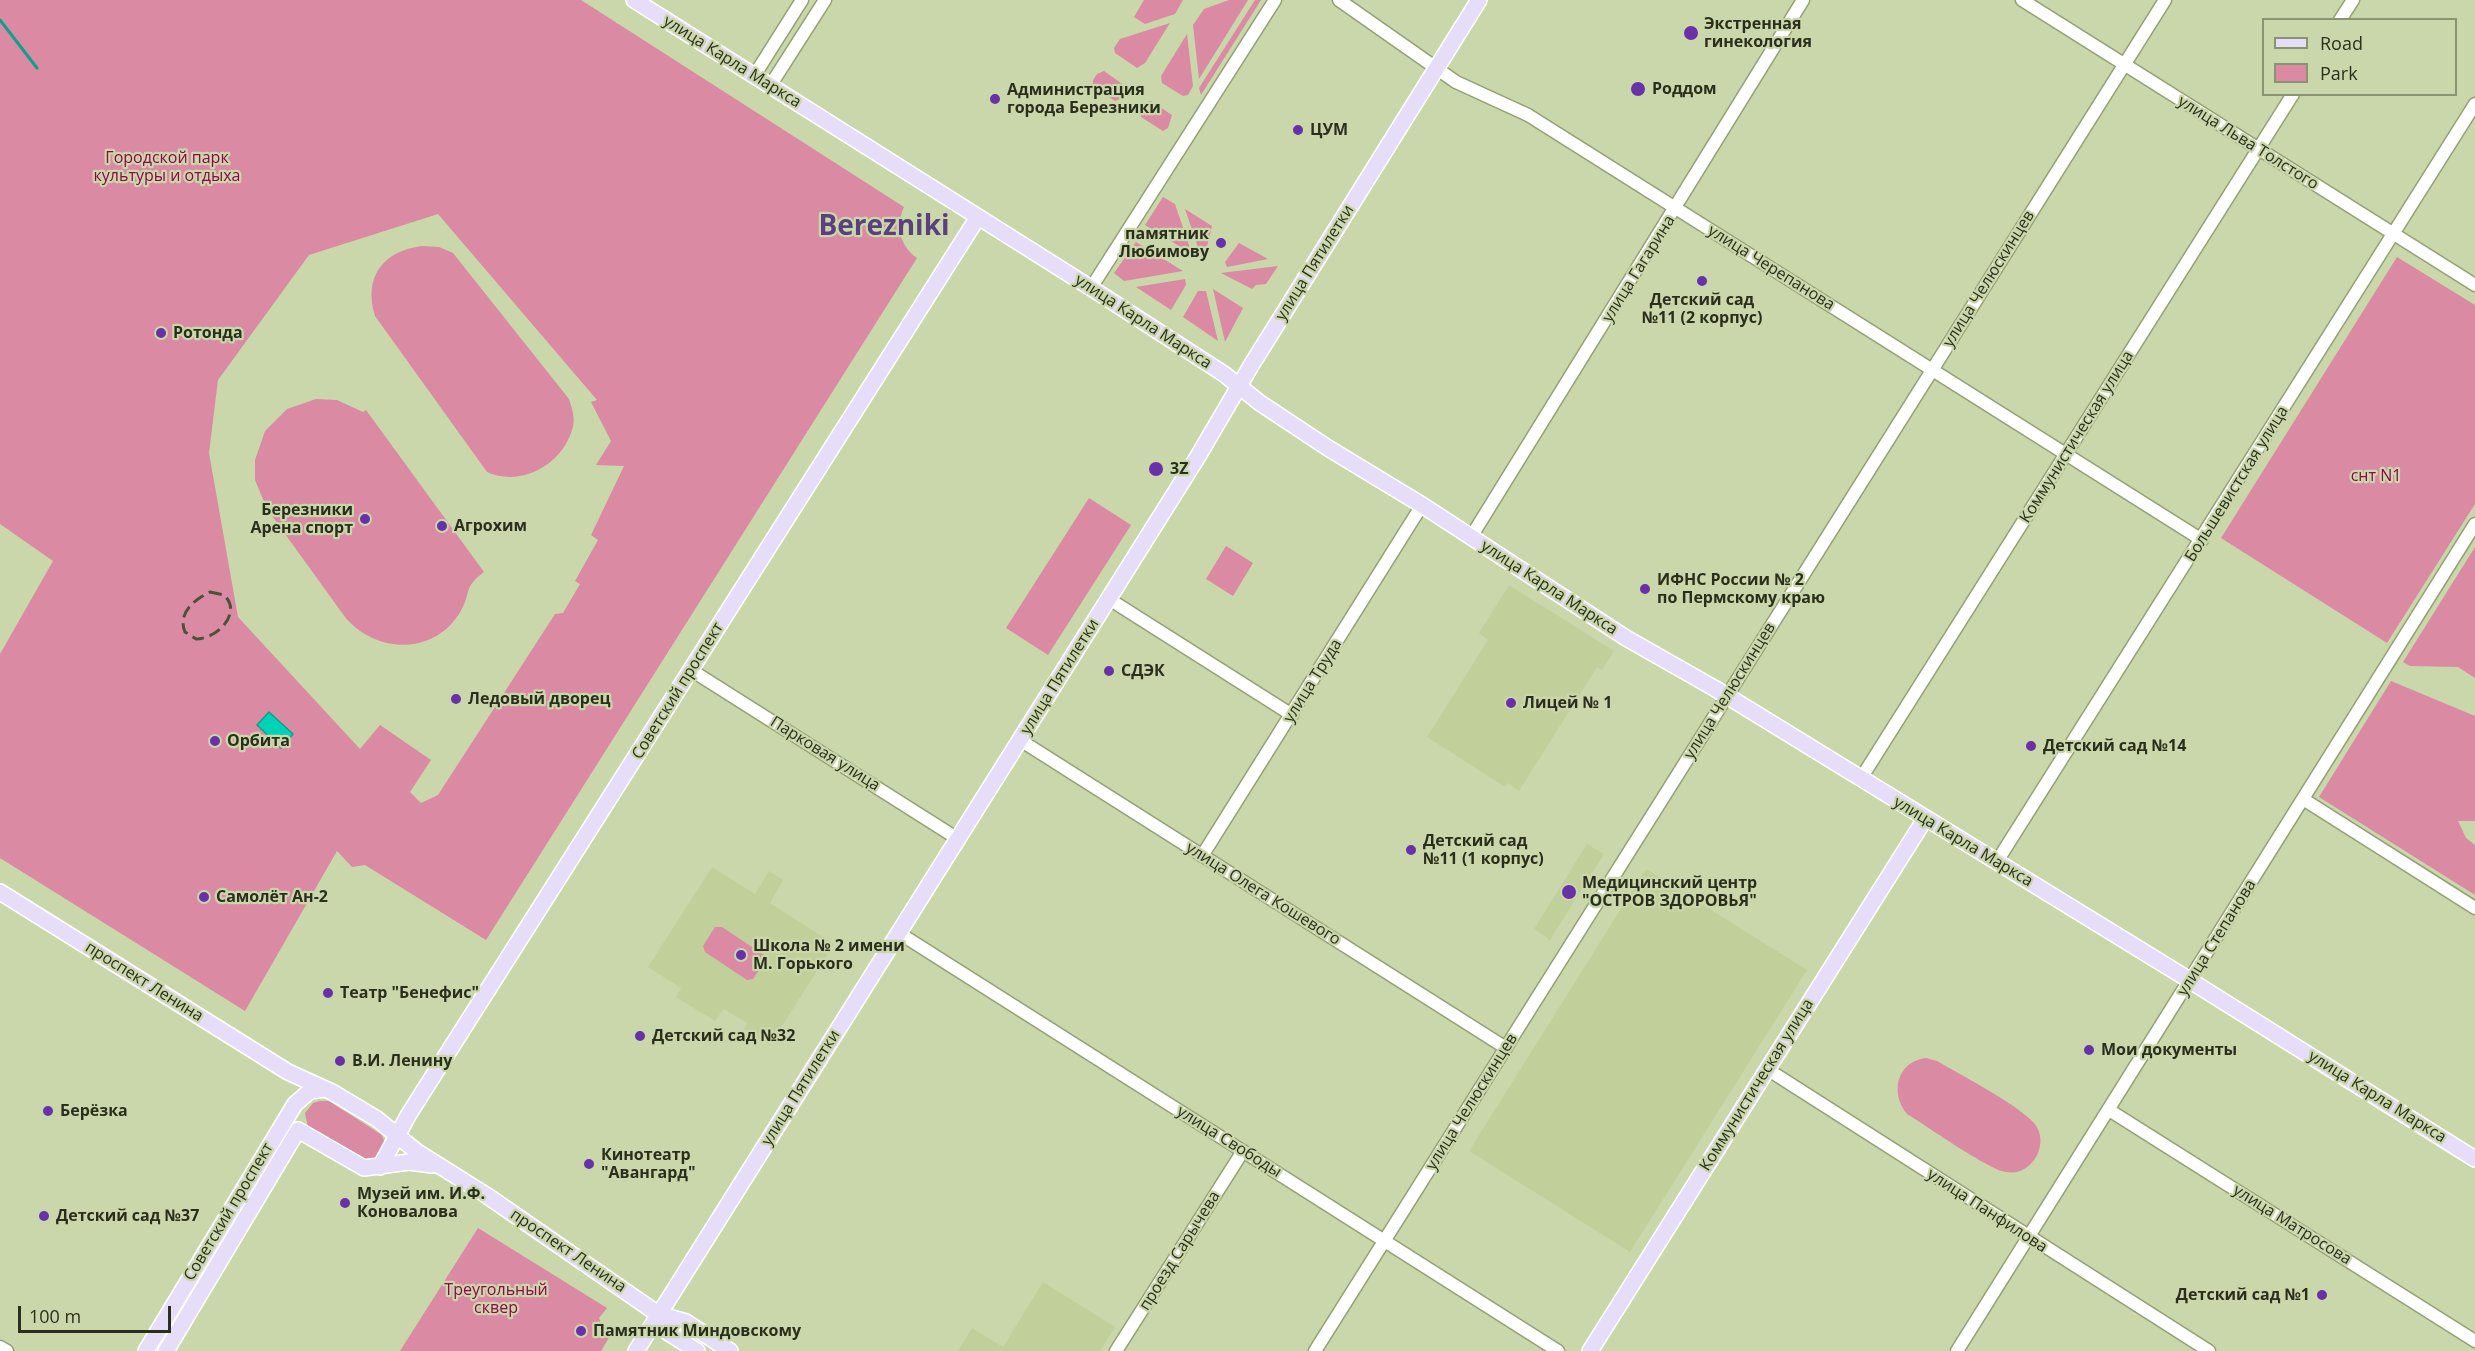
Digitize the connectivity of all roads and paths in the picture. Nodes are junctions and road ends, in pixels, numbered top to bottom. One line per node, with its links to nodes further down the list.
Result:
1 (634, 0): 14 (main road, улица Карла Маркса)
2 (802, 0): 14 (street)
3 (825, 0): 15 (street)
4 (1275, 0): 23 (street)
5 (1339, 0): 13 (street, улица Черепанова)
6 (1479, 0): 13 (main road, улица Пятилетки)
7 (1803, 0): 19 (street, улица Гагарина)
8 (2022, 0): 12 (street, улица Льва Толстого)
9 (2165, 0): 12 (street, улица Челюскинцев)
10 (2353, 0): 11 (street)
11 (2341, 18)
12 (2124, 65): 18 (street, улица Льва Толстого); 24 (street, улица Челюскинцев)
13 (1436, 69): 19 (street, улица Черепанова); 25 (main road, улица Пятилетки)
14 (754, 76): 15 (main road, улица Карла Маркса)
15 (770, 86): 20 (main road, улица Карла Маркса)
16 (2292, 96): 18 (street, Коммунистическая улица)
17 (2475, 104): 21 (street, Большевистская улица)
18 (2259, 149): 21 (street, улица Льва Толстого); 26 (street, Коммунистическая улица)
19 (1677, 209): 24 (street, улица Черепанова); 29 (street, улица Гагарина)
20 (978, 217): 23 (main road, улица Карла Маркса); 32 (main road, Советский проспект)
21 (2395, 234): 22 (street, улица Льва Толстого); 30 (street, Большевистская улица)
22 (2475, 285)
23 (1091, 288): 25 (main road, улица Карла Маркса)
24 (1932, 370): 26 (street, улица Черепанова); 33 (street, улица Челюскинцев)
25 (1240, 387): 27 (main road, улица Карла Маркса); 31 (main road, улица Пятилетки)
26 (2066, 454): 30 (street, улица Черепанова); 36 (street, Коммунистическая улица)
27 (1422, 505): 29 (main road, улица Карла Маркса); 34 (street, улица Труда)
28 (2475, 524): 37 (street, улица Степанова)
29 (1472, 537): 33 (main road, улица Карла Маркса)
30 (2202, 540): 41 (street, Большевистская улица)
31 (1109, 599): 34 (street); 35 (main road, улица Пятилетки)
32 (691, 670): 39 (street, Парковая улица); 53 (main road, Советский проспект)
33 (1727, 698): 36 (main road, улица Карла Маркса); 46 (street, улица Челюскинцев)
34 (1292, 715): 40 (street, улица Труда)
35 (1020, 741): 39 (main road, улица Пятилетки); 40 (street, улица Олега Кошевого)
36 (1860, 780): 38 (main road, улица Карла Маркса)
37 (2303, 800): 43 (street); 45 (street, улица Степанова)
38 (1925, 819): 41 (main road, улица Карла Маркса); 47 (main road, Коммунистическая улица)
39 (958, 839): 44 (main road, улица Пятилетки)
40 (1203, 856): 46 (street, улица Олега Кошевого)
41 (1996, 863): 45 (main road, улица Карла Маркса)
42 (0, 892): 48 (main road, проспект Ленина)
43 (2475, 908)
44 (899, 933): 54 (street, улица Свободы); 60 (main road, улица Пятилетки)
45 (2190, 980): 51 (street, улица Степанова); 55 (main road, улица Карла Маркса)
46 (1506, 1048): 59 (street, улица Челюскинцев)
47 (1767, 1069): 58 (street, улица Панфилова); 72 (main road, Коммунистическая улица)
48 (288, 1072): 49 (main road, проспект Ленина); 50 (main road)
49 (325, 1089): 50 (main road, Советский проспект); 53 (main road, проспект Ленина)
50 (295, 1104): 52 (main road); 64 (main road, Советский проспект)
51 (2109, 1110): 58 (street, улица Степанова); 61 (street, улица Матросова)
52 (298, 1130): 56 (main road, проспект Ленина); 65 (main road, Советский проспект)
53 (398, 1136): 56 (main road, Советский проспект); 57 (main road, проспект Ленина)
54 (1243, 1151): 59 (street, улица Свободы); 69 (street, проезд Сарычева)
55 (2475, 1159)
56 (380, 1167): 57 (main road, проспект Ленина)
57 (446, 1170): 60 (main road, проспект Ленина)
58 (2028, 1238): 73 (street, улица Степанова); 74 (street, улица Панфилова)
59 (1385, 1241): 70 (street, улица Челюскинцев); 71 (street, улица Свободы)
60 (658, 1314): 66 (main road, улица Пятилетки); 67 (main road, проспект Ленина); 68 (main road, проспект Ленина)
61 (2475, 1341)
62 (0, 1347): 63 (street)
63 (7, 1351)
64 (146, 1351)
65 (166, 1351)
66 (636, 1351)
67 (698, 1351)
68 (730, 1351)
69 (1116, 1351)
70 (1314, 1351)
71 (1558, 1351)
72 (1590, 1351)
73 (1957, 1351)
74 (2209, 1351)

